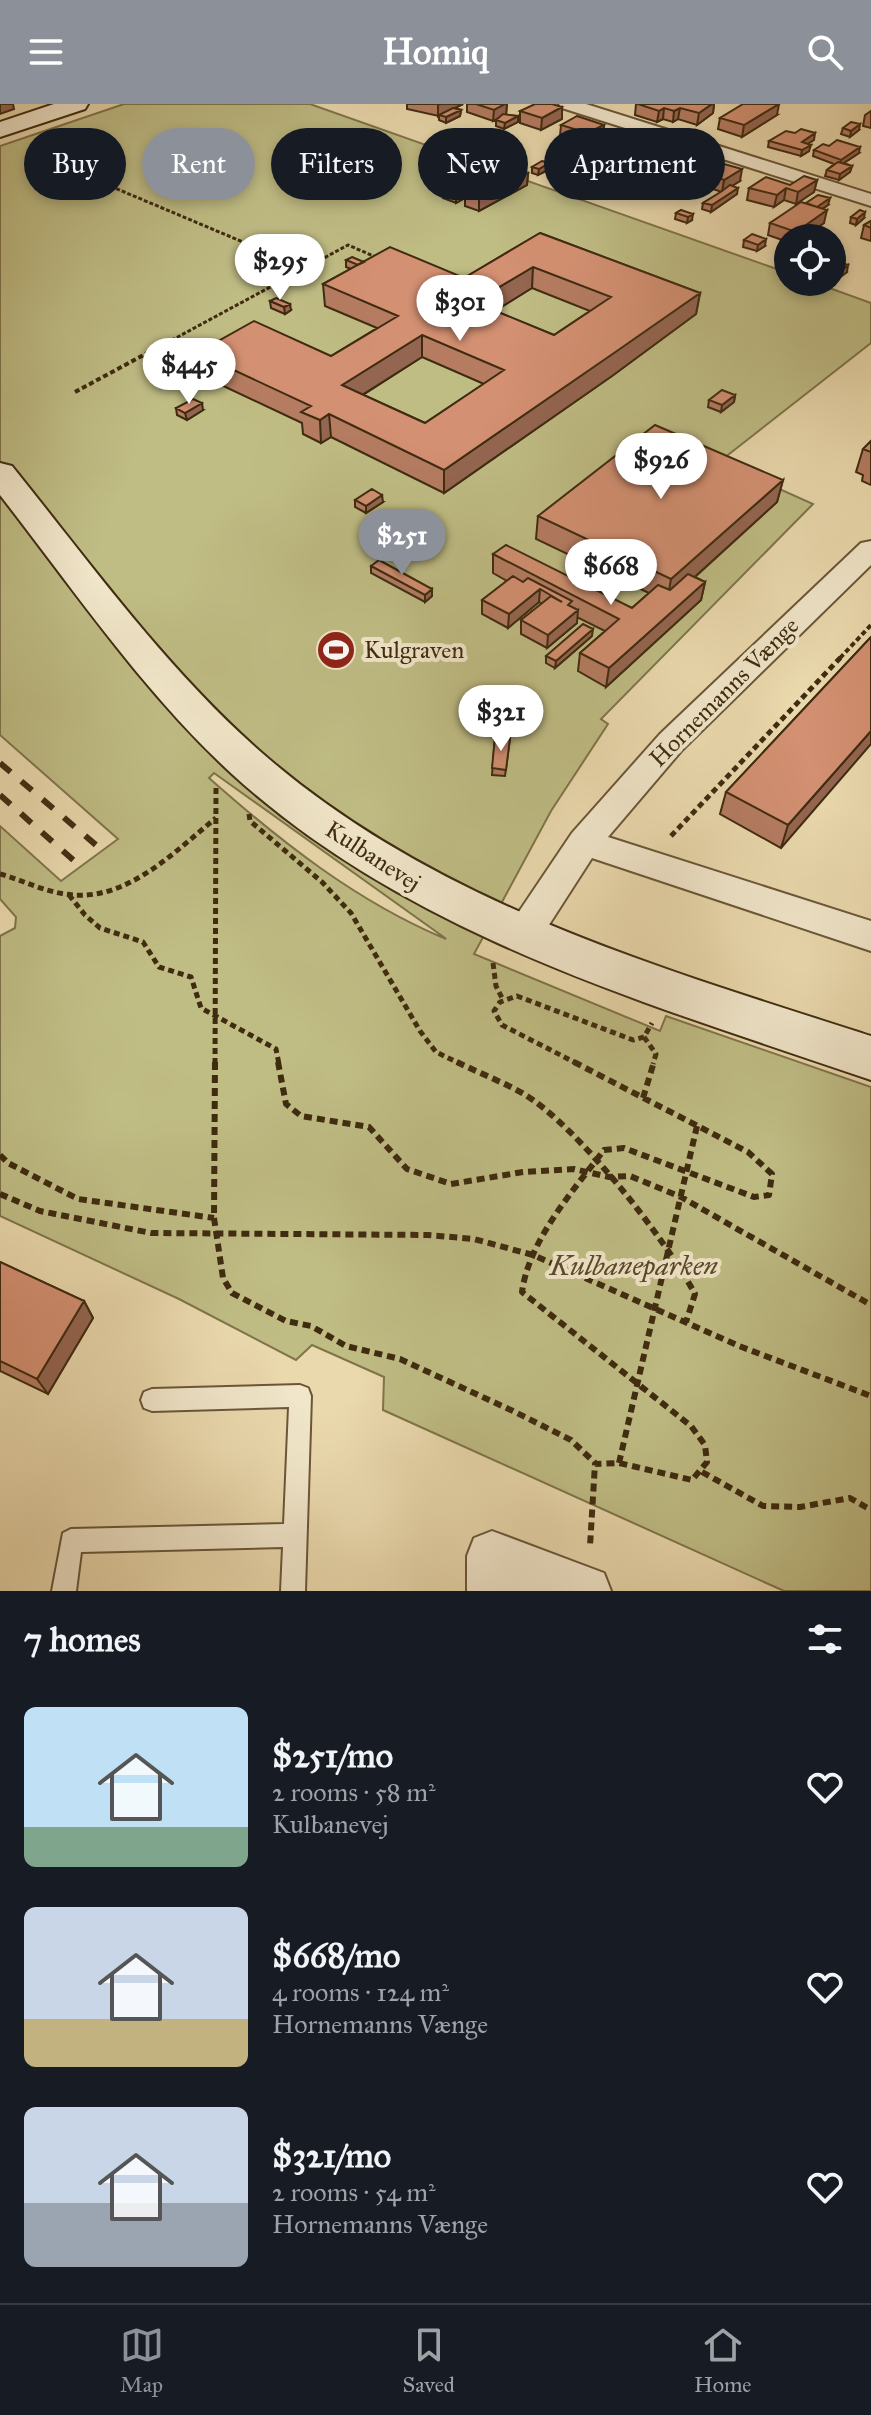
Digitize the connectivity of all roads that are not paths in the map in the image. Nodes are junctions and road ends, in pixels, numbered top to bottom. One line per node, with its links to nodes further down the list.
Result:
1 (568, 104): 4 (street)
2 (60, 106): 3 (street)
3 (0, 130)
4 (871, 200)
5 (0, 473): 8 (street, Kulbanevej)
6 (871, 549): 7 (street, Hornemanns Vænge)
7 (584, 842): 8 (street, Hornemanns Vænge); 9 (street)
8 (523, 935): 10 (street, Kulbanevej)
9 (871, 936)
10 (871, 1058)
11 (152, 1400): 12 (lane)
12 (295, 1535): 14 (lane); 15 (lane)
13 (587, 1575): 16 (street)
14 (64, 1591)
15 (293, 1591)
16 (492, 1591)

